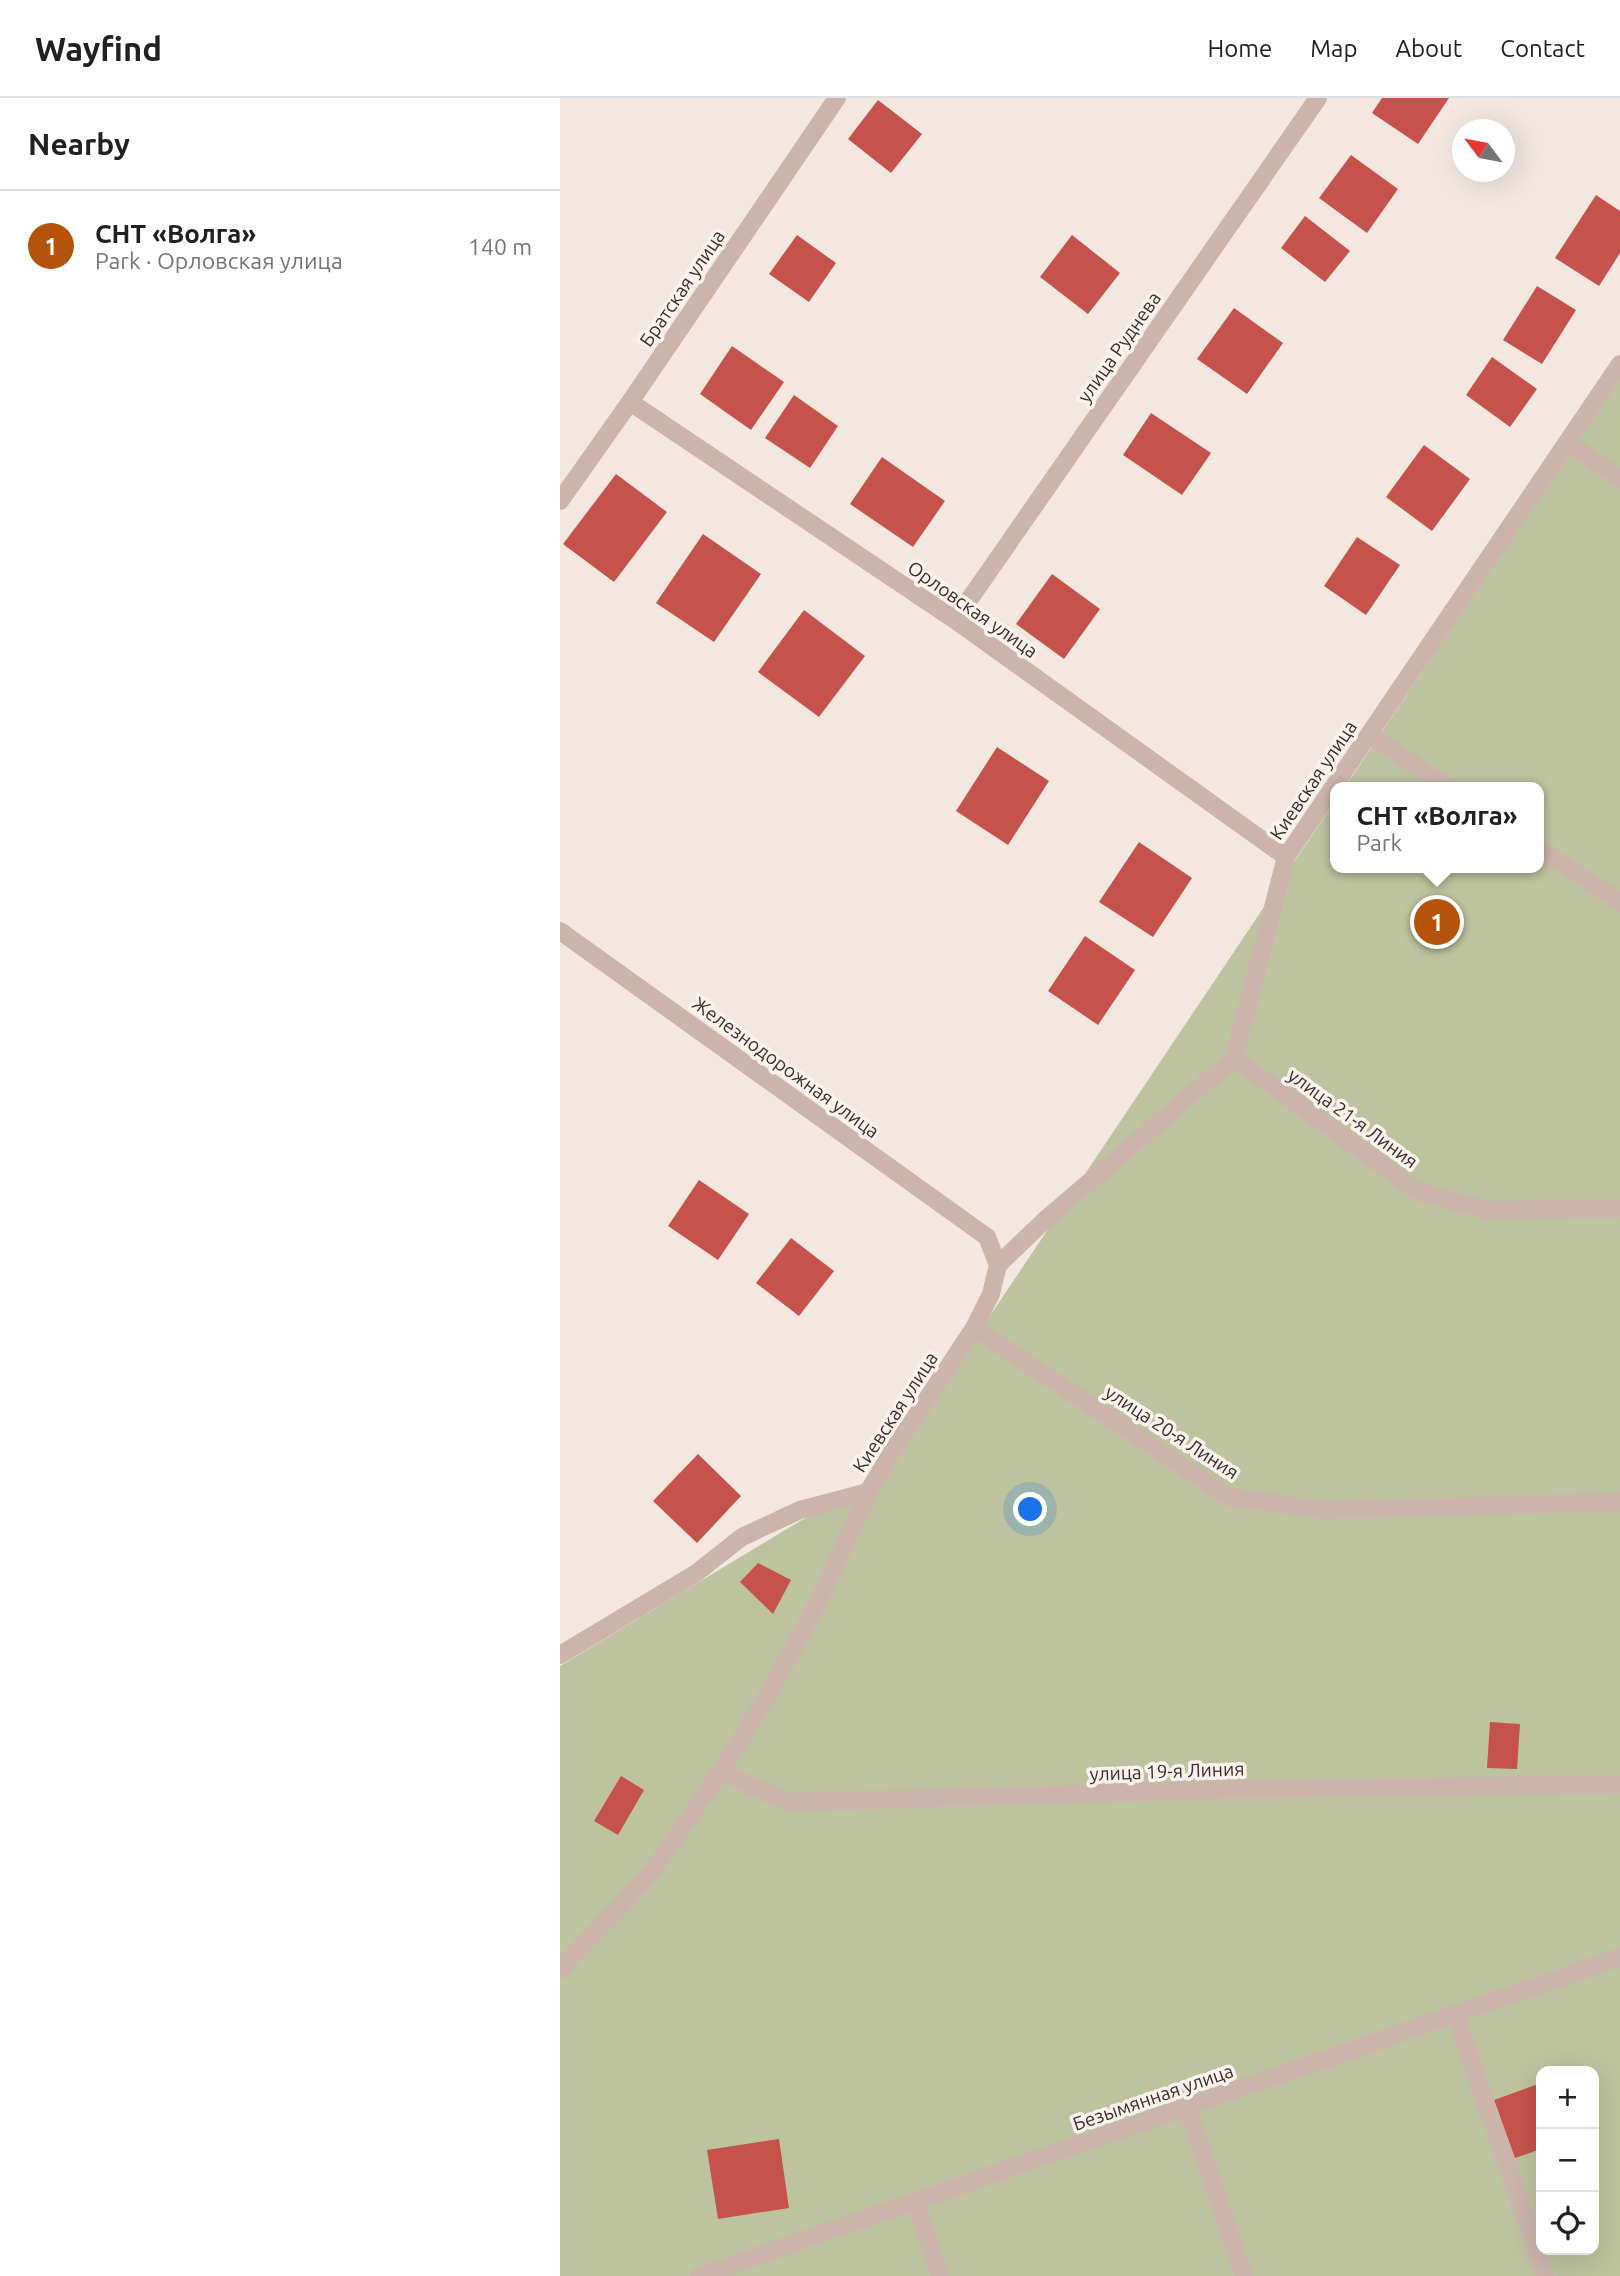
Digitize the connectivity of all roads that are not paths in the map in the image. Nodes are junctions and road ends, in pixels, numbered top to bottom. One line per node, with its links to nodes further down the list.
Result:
1 (836, 98): 4 (street, Братская улица)
2 (1318, 98): 8 (street, улица Руднева)
3 (1620, 364): 5 (street, Киевская улица)
4 (630, 402): 7 (street, Братская улица); 8 (street, Орловская улица)
5 (1567, 443): 6 (street); 9 (street, Киевская улица)
6 (1620, 478)
7 (560, 501)
8 (954, 620): 14 (street, Орловская улица)
9 (1369, 735): 10 (street, Киевская улица); 11 (street)
10 (1337, 782)
11 (1440, 782)
12 (1330, 792): 14 (street, Киевская улица)
13 (1544, 852): 15 (street)
14 (1286, 857): 17 (street, Киевская улица)
15 (1620, 902)
16 (560, 931): 19 (street, Железнодорожная улица)
17 (1234, 1058): 18 (street, улица 21-я Линия); 19 (street)
18 (1620, 1208)
19 (998, 1265): 20 (street, Киевская улица)
20 (974, 1328): 21 (street, Киевская улица); 22 (street, улица 20-я Линия)
21 (868, 1492): 23 (street, Киевская улица); 24 (street)
22 (1620, 1502)
23 (560, 1655)
24 (723, 1770): 25 (street, улица 19-я Линия); 27 (street)
25 (1620, 1784)
26 (1620, 1956): 28 (street, Безымянная улица)
27 (560, 1970)
28 (1455, 2013): 29 (street, Безымянная улица); 34 (street)
29 (1186, 2108): 30 (street, Безымянная улица); 33 (street)
30 (915, 2200): 31 (street, Безымянная улица); 32 (street)
31 (699, 2276)
32 (940, 2276)
33 (1244, 2276)
34 (1545, 2276)

